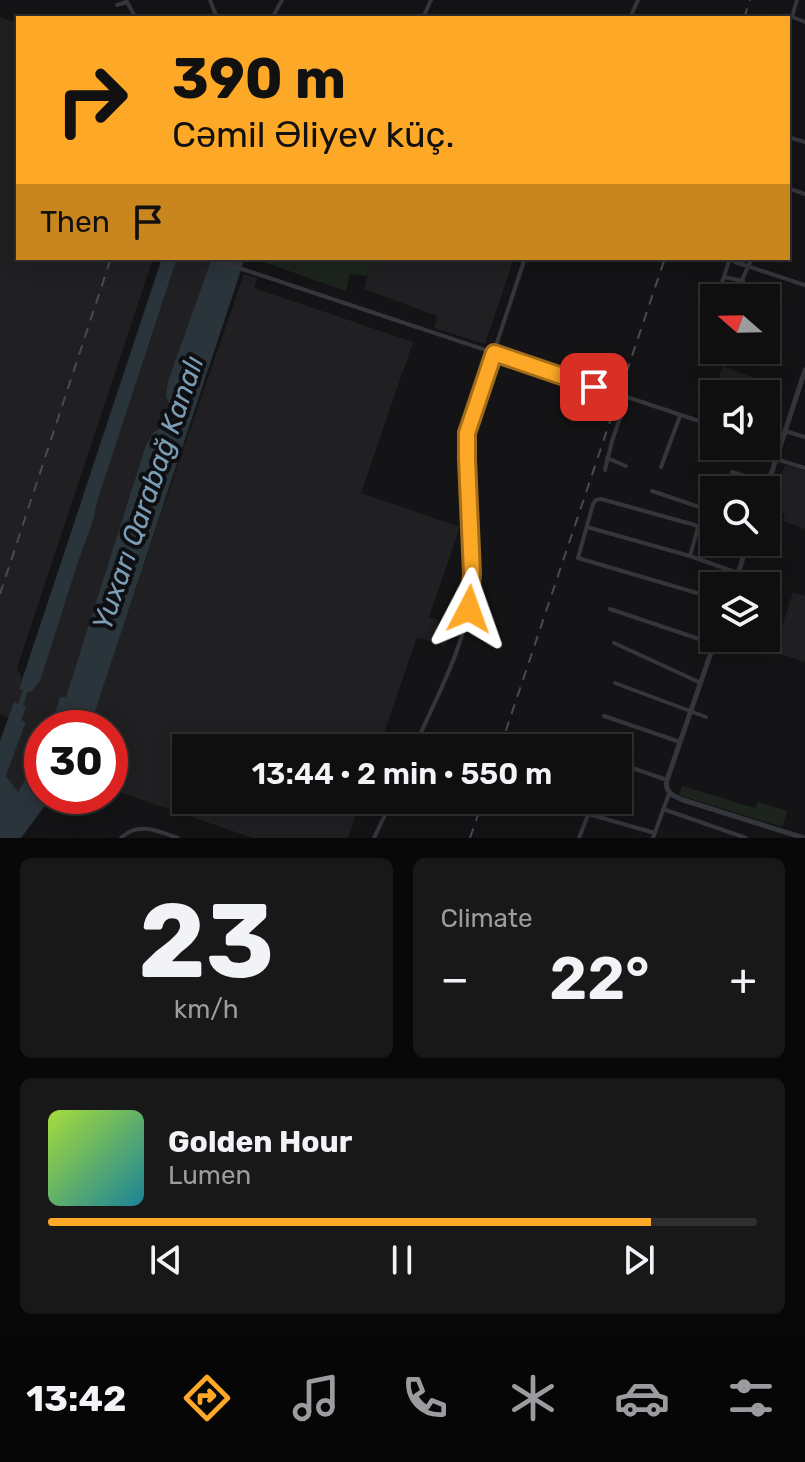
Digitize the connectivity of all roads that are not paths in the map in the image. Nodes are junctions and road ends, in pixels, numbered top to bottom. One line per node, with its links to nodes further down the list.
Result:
1 (797, 0): 4 (street)
2 (127, 1): 3 (street)
3 (117, 5)
4 (805, 22)
5 (215, 260): 16 (street)
6 (524, 260): 16 (street)
7 (729, 260): 11 (street)
8 (751, 260): 10 (street)
9 (735, 262): 10 (street)
10 (749, 267): 12 (street); 15 (street)
11 (724, 277): 12 (street); 13 (street)
12 (743, 281): 14 (street)
13 (722, 284)
14 (741, 284)
15 (805, 285)
16 (494, 353): 18 (street); 47 (street)
17 (805, 370): 21 (street)
18 (627, 398): 19 (street); 24 (street)
19 (680, 416): 20 (street); 27 (street)
20 (700, 422)
21 (785, 431): 22 (street); 23 (street)
22 (805, 437)
23 (780, 448)
24 (607, 458): 26 (street); 29 (street)
25 (779, 460): 28 (street)
26 (626, 466)
27 (661, 467)
28 (805, 468)
29 (605, 470)
30 (732, 472): 31 (street)
31 (741, 476)
32 (652, 491): 33 (street)
33 (700, 507)
34 (586, 527): 35 (street); 35 (street); 37 (street)
35 (690, 556): 36 (street)
36 (735, 572)
37 (700, 594)
38 (610, 609): 39 (street)
39 (700, 636)
40 (614, 643): 43 (street)
41 (711, 652): 43 (street)
42 (615, 683): 44 (street)
43 (701, 683): 44 (street)
44 (691, 711): 46 (street); 48 (street)
45 (604, 716): 48 (street)
46 (706, 717)
47 (420, 734)
48 (680, 742): 50 (street)
49 (632, 768): 50 (street)
50 (667, 780): 51 (street)
51 (668, 792): 52 (street); 61 (street)
52 (663, 809): 55 (street); 60 (street)
53 (385, 814): 58 (street)
54 (588, 814): 55 (street); 59 (street)
55 (654, 836)
56 (121, 838): 57 (street)
57 (178, 838)
58 (374, 838)
59 (579, 838)
60 (746, 838)
61 (804, 838)

